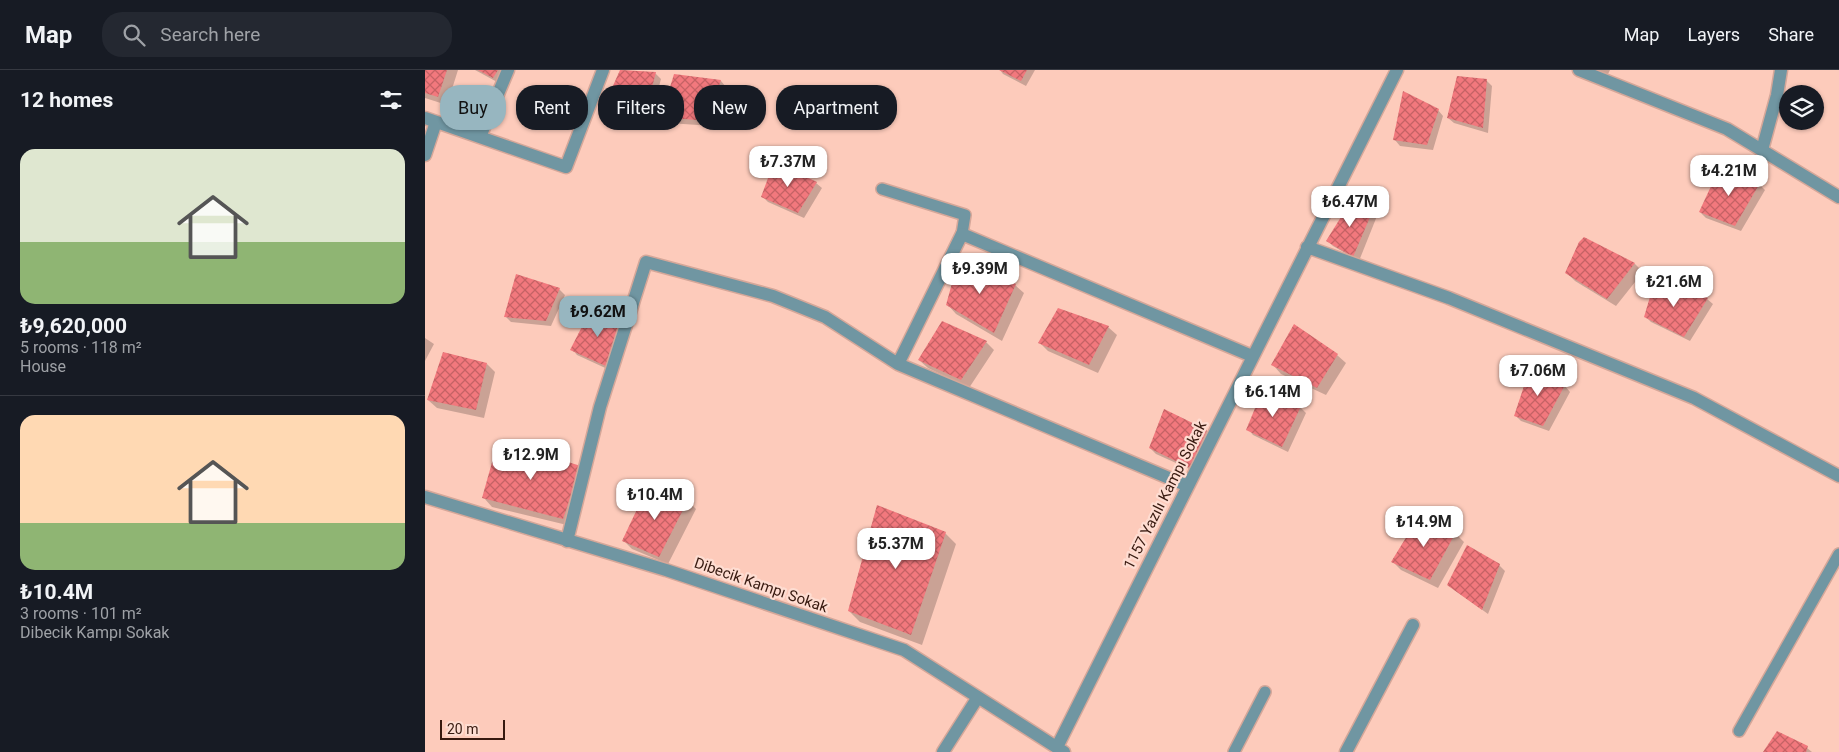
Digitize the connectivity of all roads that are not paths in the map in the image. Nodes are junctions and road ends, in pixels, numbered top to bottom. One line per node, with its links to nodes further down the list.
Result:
1 (508, 70): 7 (street)
2 (603, 70): 7 (street)
3 (1397, 70): 13 (street, 1157 Yazılı Kampı Sokak)
4 (1579, 70): 8 (street)
5 (1781, 70): 8 (street)
6 (430, 120): 7 (street); 9 (street)
7 (480, 137)
8 (1762, 150): 11 (street)
9 (425, 155)
10 (882, 188): 12 (lane)
11 (1839, 197)
12 (962, 234): 14 (street); 15 (street)
13 (1307, 247): 14 (street, 1157 Yazılı Kampı Sokak); 16 (street)
14 (1252, 356): 17 (street, 1157 Yazılı Kampı Sokak)
15 (898, 364): 17 (street); 19 (street)
16 (1839, 476)
17 (1188, 486): 25 (street, 1157 Yazılı Kampı Sokak)
18 (425, 497): 19 (street, Dibecik Kampı Sokak)
19 (567, 540): 23 (street, Dibecik Kampı Sokak)
20 (1839, 554): 24 (lane)
21 (1413, 625): 28 (street)
22 (1265, 692): 27 (lane)
23 (978, 697): 25 (street, Dibecik Kampı Sokak); 26 (street)
24 (1739, 731)
25 (1061, 750)
26 (943, 752)
27 (1234, 752)
28 (1346, 752)

